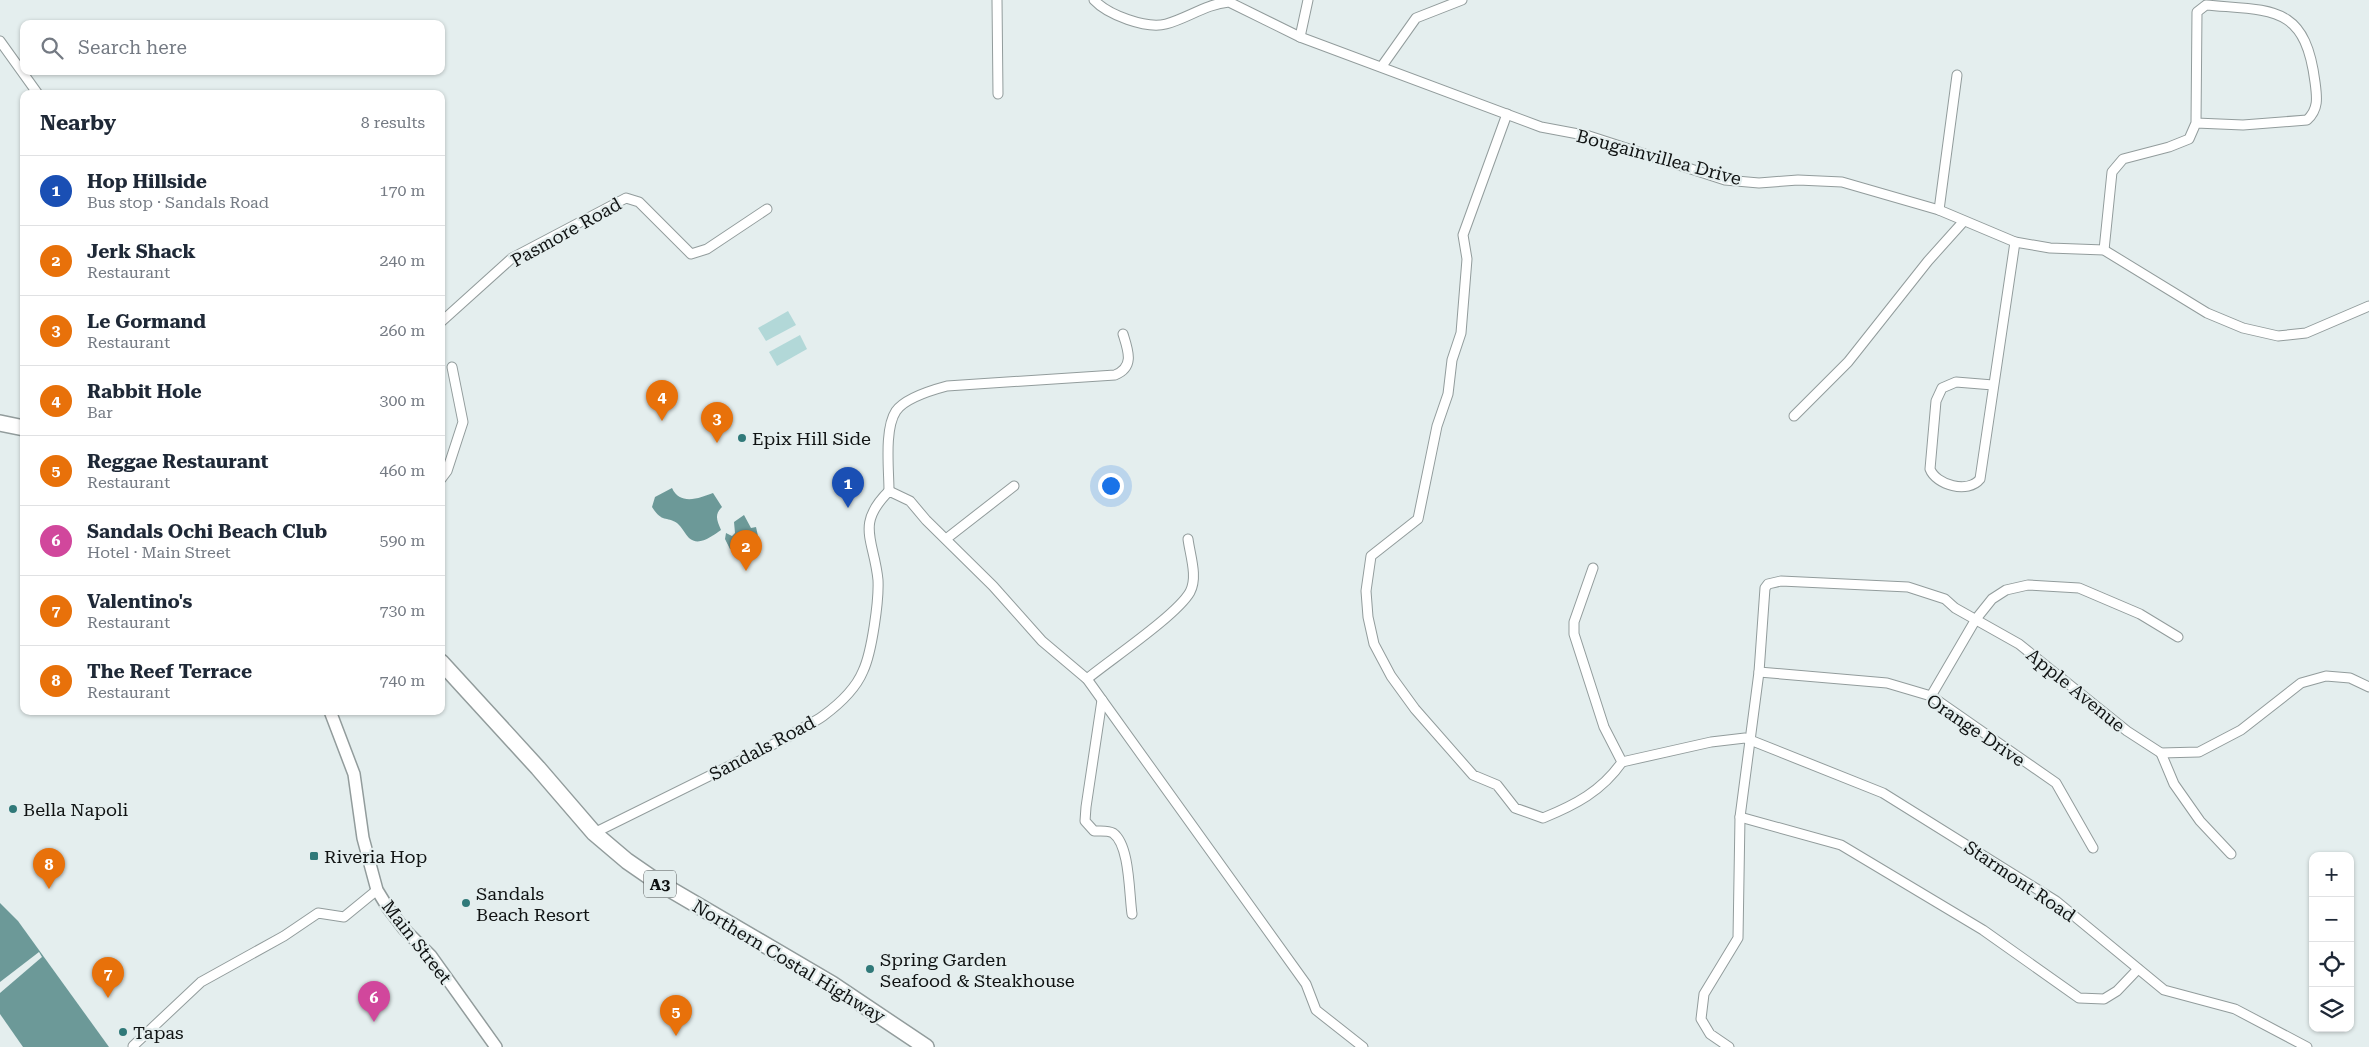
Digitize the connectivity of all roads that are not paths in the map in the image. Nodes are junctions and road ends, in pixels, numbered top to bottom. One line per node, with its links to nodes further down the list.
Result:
1 (997, 0): 12 (street)
2 (1094, 0): 5 (street, Bougainvillea Drive)
3 (1308, 0): 5 (street)
4 (1462, 0): 7 (street)
5 (1300, 37): 7 (street, Bougainvillea Drive)
6 (0, 41): 8 (street)
7 (1382, 66): 13 (street, Bougainvillea Drive)
8 (20, 69)
9 (1957, 74): 16 (street)
10 (24, 75): 11 (street)
11 (35, 90)
12 (998, 94)
13 (1507, 114): 16 (street, Bougainvillea Drive); 45 (street)
14 (2196, 123): 14 (street); 19 (street)
15 (767, 209): 21 (street, Pasmore Road)
16 (1939, 210): 17 (street, Bougainvillea Drive)
17 (1963, 222): 18 (street, Bougainvillea Drive); 25 (street)
18 (2015, 242): 19 (street, Bougainvillea Drive); 24 (street)
19 (2104, 250): 20 (street, Bougainvillea Drive)
20 (2369, 306)
21 (445, 318)
22 (1123, 334): 30 (street)
23 (452, 367): 28 (street)
24 (1993, 386): 24 (street)
25 (1794, 416)
26 (0, 423): 27 (main road)
27 (20, 429)
28 (445, 474)
29 (1014, 486): 31 (street)
30 (889, 491): 31 (street); 47 (street, Sandals Road)
31 (946, 539): 38 (street)
32 (1188, 539): 38 (street)
33 (1593, 568): 45 (street)
34 (1976, 619): 35 (street); 37 (street, Apple Avenue); 40 (street); 44 (street, Apple Avenue)
35 (2178, 637)
36 (445, 666): 47 (main road, Northern Costal Highway / A3)
37 (1759, 672): 40 (street, Orange Drive); 43 (street)
38 (1087, 679): 41 (street)
39 (2369, 687): 44 (street)
40 (1931, 696): 48 (street, Orange Drive)
41 (1102, 700): 51 (street); 56 (street)
42 (332, 715): 50 (street, Main Street)
43 (1750, 741): 45 (street, Starmont Road); 46 (street); 52 (street, Starmont Road)
44 (2161, 753): 49 (street)
45 (1622, 762)
46 (1740, 817): 52 (street); 57 (street)
47 (594, 833): 55 (main road, Northern Costal Highway / A3)
48 (2094, 848)
49 (2231, 854)
50 (377, 890): 53 (street); 54 (street, Main Street)
51 (1132, 914)
52 (2138, 969): 58 (street, Starmont Road)
53 (133, 1046)
54 (496, 1047)
55 (926, 1047)
56 (1363, 1047)
57 (1729, 1047)
58 (2307, 1047)

